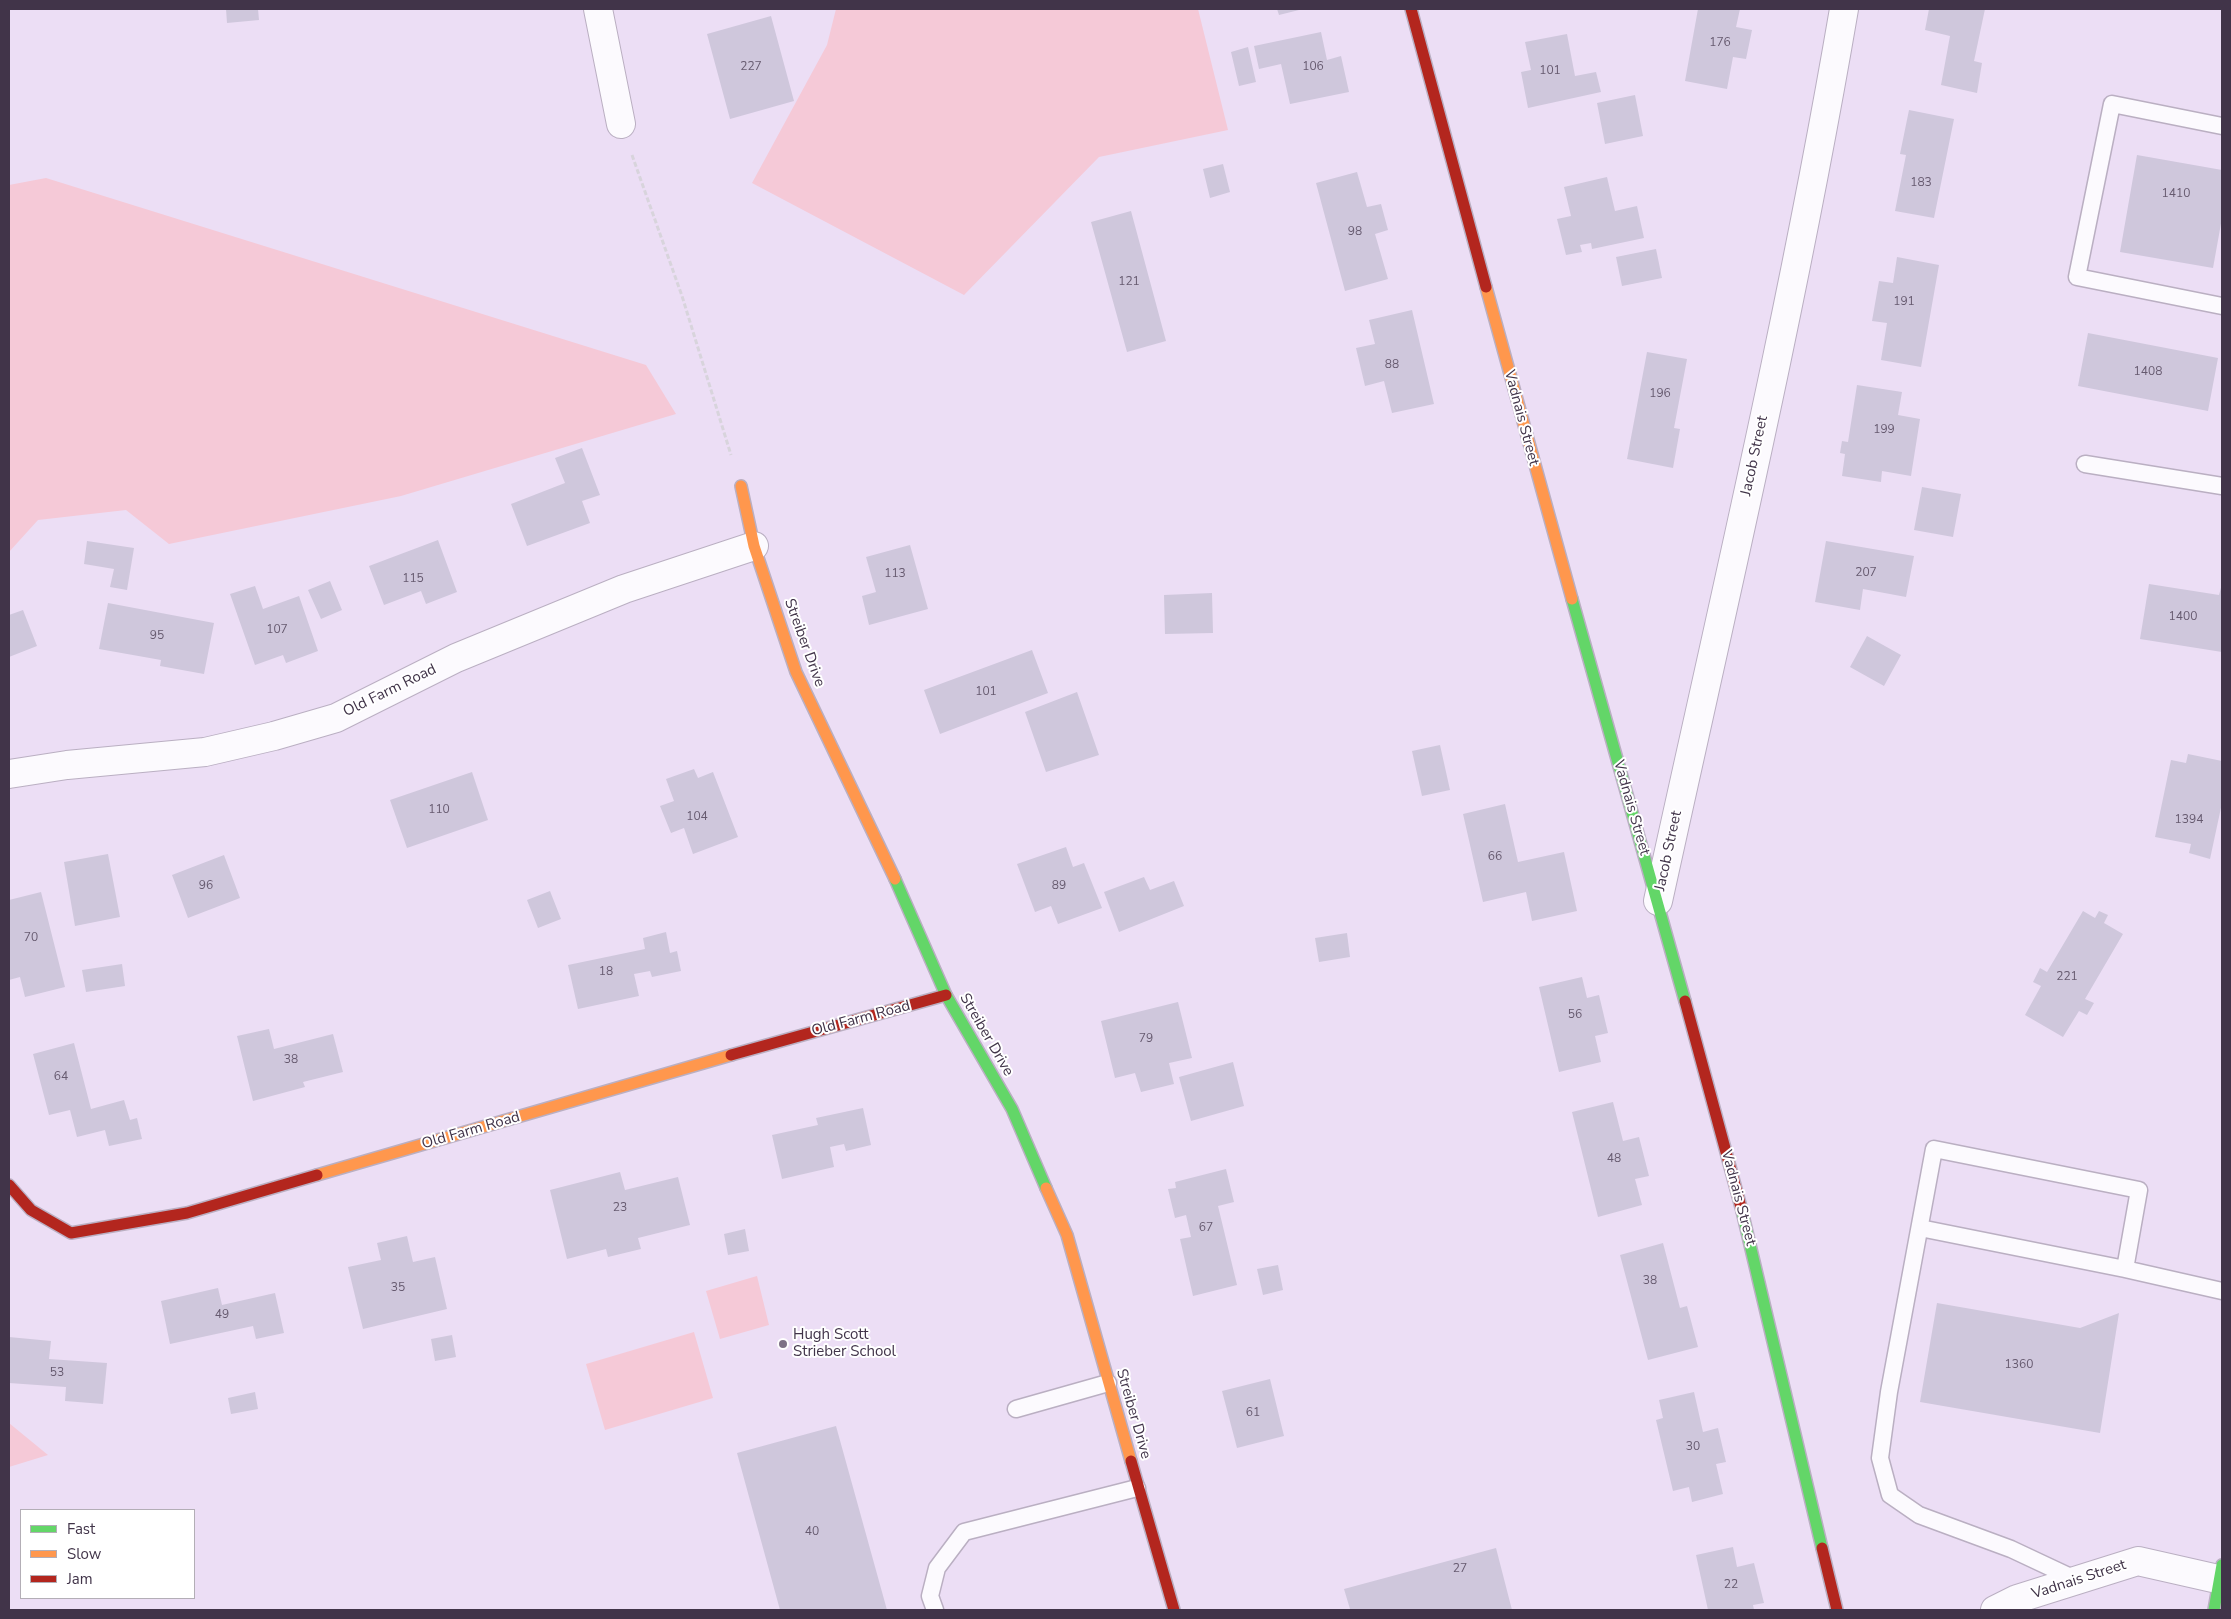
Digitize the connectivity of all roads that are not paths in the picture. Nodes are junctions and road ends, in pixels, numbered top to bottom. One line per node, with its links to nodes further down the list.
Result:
1 (598, 9): 4 (street)
2 (1411, 9): 12 (street, Vadnais Street)
3 (1844, 9): 12 (street, Jacob Street)
4 (621, 124)
5 (2222, 126): 6 (lane)
6 (2222, 306)
7 (2084, 464): 9 (lane)
8 (741, 486): 10 (street, Streiber Drive)
9 (2222, 486)
10 (754, 546): 11 (street, Old Farm Road); 13 (street, Streiber Drive)
11 (9, 774)
12 (1658, 901): 25 (street, Vadnais Street)
13 (946, 995): 14 (street, Old Farm Road); 18 (street, Streiber Drive)
14 (9, 1185)
15 (1920, 1228): 16 (lane); 16 (lane); 22 (lane)
16 (2125, 1269): 17 (lane)
17 (2222, 1291)
18 (1108, 1383): 19 (lane); 20 (street, Streiber Drive)
19 (1016, 1409)
20 (1138, 1488): 23 (lane); 24 (street, Streiber Drive)
21 (2221, 1575): 22 (street, Vadnais Street); 27 (street)
22 (2077, 1580): 26 (street, Vadnais Street)
23 (935, 1610)
24 (1174, 1610)
25 (1837, 1610)
26 (1998, 1610)
27 (2214, 1610)

